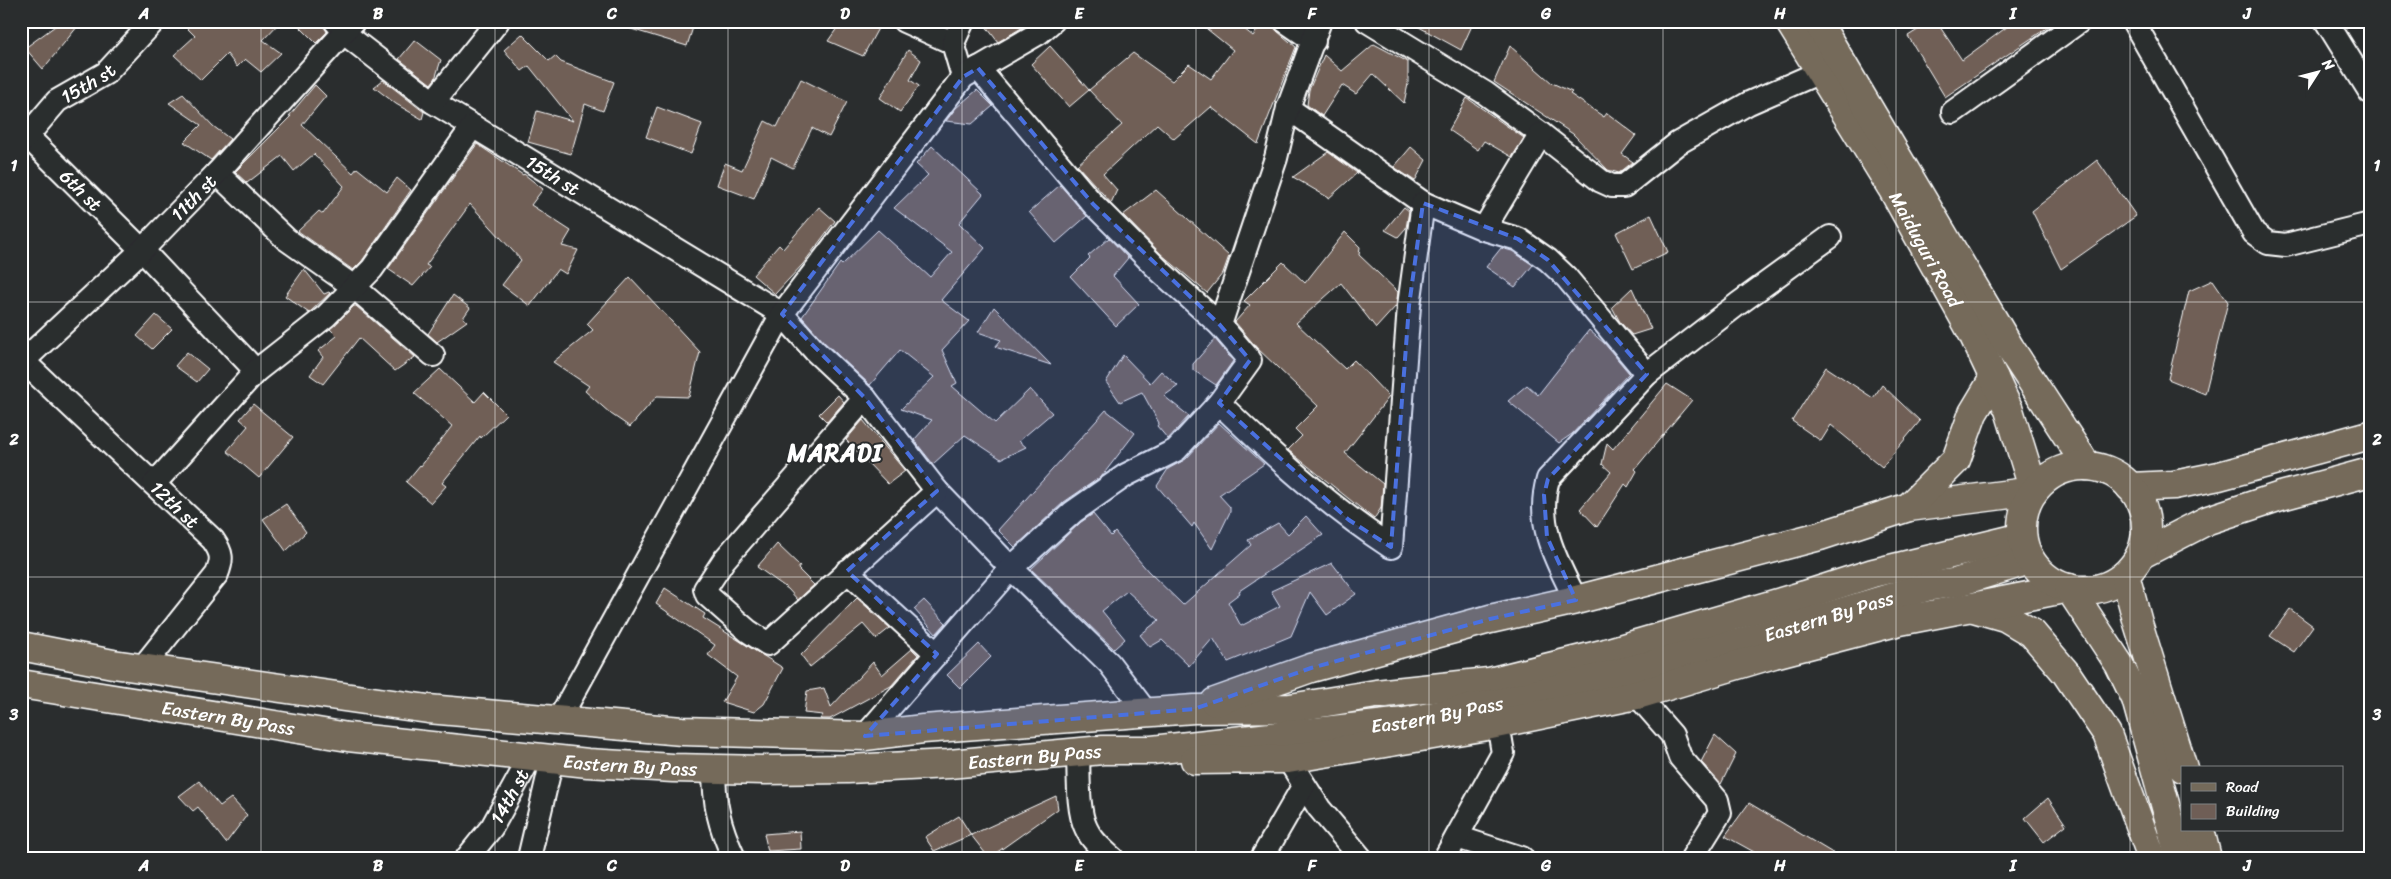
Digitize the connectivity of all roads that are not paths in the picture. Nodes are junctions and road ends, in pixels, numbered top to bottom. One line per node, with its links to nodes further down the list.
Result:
1 (154, 21): 24 (street, 15th st)
2 (498, 21): 19 (street)
3 (904, 21): 15 (street)
4 (963, 21): 15 (street)
5 (1053, 21): 17 (street)
6 (1285, 21): 14 (street)
7 (1367, 21): 23 (street)
8 (1789, 21): 16 (main road, Maiduguri Road)
9 (1817, 21): 42 (main road, Maiduguri Road)
10 (2080, 21): 21 (street)
11 (2133, 21): 27 (street)
12 (2326, 21): 18 (street)
13 (345, 24): 19 (street, 15th st); 25 (street, 11th st)
14 (1317, 31): 20 (street)
15 (953, 43): 17 (street)
16 (1820, 72): 23 (street); 38 (main road, Maiduguri Road)
17 (971, 73): 32 (street); 33 (street)
18 (2370, 92)
19 (433, 102): 22 (street, 15th st)
20 (1288, 108): 26 (street); 33 (street)
21 (1953, 112)
22 (473, 126): 31 (street); 32 (street, 15th st)
23 (1541, 134): 28 (street)
24 (23, 136): 30 (street, 6th st)
25 (217, 173): 30 (street, 11th st); 31 (street)
26 (1423, 203): 28 (street); 40 (street)
27 (2370, 224)
28 (1484, 229): 37 (street)
29 (1830, 237): 37 (street)
30 (142, 250): 35 (street, 11th st); 36 (street, 6th st)
31 (354, 287): 34 (street); 36 (street)
32 (782, 314): 39 (street, 15th st); 63 (street)
33 (1220, 326): 40 (street)
34 (433, 355)
35 (22, 362): 44 (street, 12th st)
36 (256, 370): 44 (street)
37 (1647, 374): 54 (street)
38 (1994, 378): 47 (main road, Maiduguri Road); 48 (main road)
39 (865, 398): 46 (street, 15th st); 52 (street)
40 (1219, 403): 51 (street)
41 (2370, 436): 45 (main road)
42 (2087, 466): 45 (main road); 47 (main road)
43 (2370, 472): 50 (main road)
44 (154, 484): 58 (street, 12th st)
45 (2130, 487): 50 (main road)
46 (938, 491): 51 (street, 15th st); 52 (street)
47 (2034, 491): 48 (main road); 49 (main road)
48 (1909, 507): 54 (main road)
49 (2026, 548): 53 (main road); 61 (main road, Eastern By Pass); 66 (main road, Eastern By Pass)
50 (2132, 565): 53 (main road); 70 (main road)
51 (1011, 568): 57 (street); 62 (street, 15th st)
52 (847, 571): 57 (street)
53 (2068, 588): 55 (main road); 85 (main road)
54 (1576, 600): 61 (main road)
55 (1973, 608): 60 (main road); 84 (main road)
56 (21, 646): 58 (main road, Eastern By Pass)
57 (938, 654): 65 (street)
58 (142, 668): 63 (main road, Eastern By Pass)
59 (21, 684): 68 (main road, Eastern By Pass)
60 (1637, 695): 64 (main road); 83 (street)
61 (1194, 709): 62 (main road, Eastern By Pass)
62 (1146, 712): 65 (main road, Eastern By Pass)
63 (558, 721): 65 (main road, Eastern By Pass)
64 (1498, 723): 69 (main road); 74 (street)
65 (865, 736)
66 (1152, 750): 67 (main road, Eastern By Pass); 69 (main road)
67 (1078, 753): 71 (main road, Eastern By Pass); 78 (street)
68 (541, 759): 71 (main road, Eastern By Pass); 75 (street, 14th st); 76 (street)
69 (1288, 759): 72 (street)
70 (2182, 766)
71 (714, 768): 77 (street)
72 (1304, 785): 79 (street); 80 (street)
73 (2200, 832): 86 (main road)
74 (1457, 837): 81 (street); 82 (street)
75 (467, 858)
76 (529, 858)
77 (734, 858)
78 (1112, 858)
79 (1262, 858)
80 (1361, 858)
81 (1445, 858)
82 (1522, 858)
83 (1692, 858)
84 (2152, 858)
85 (2180, 858)
86 (2207, 858)

